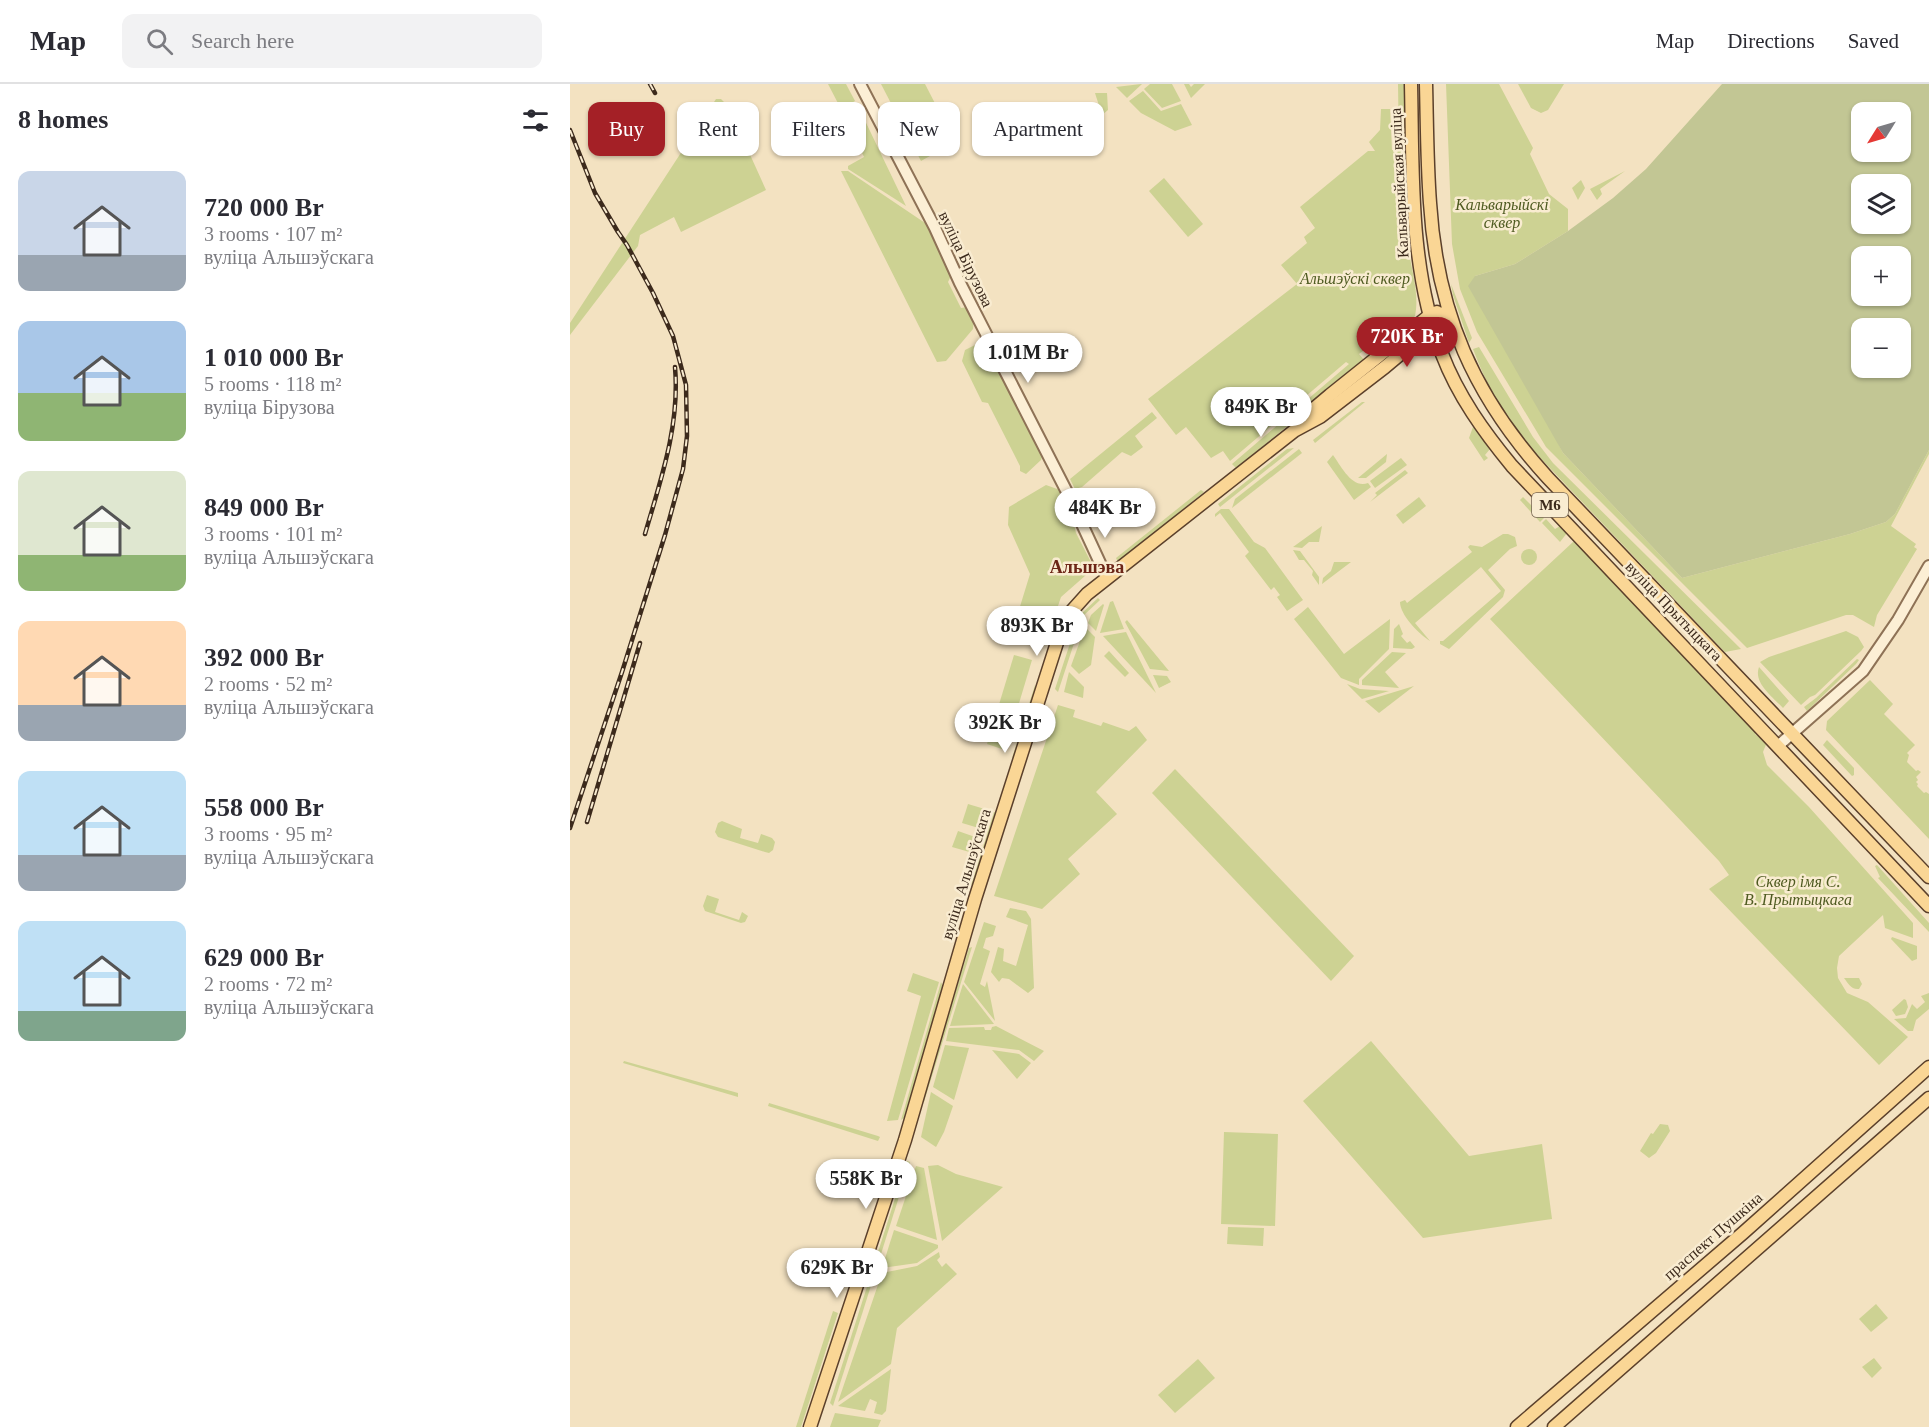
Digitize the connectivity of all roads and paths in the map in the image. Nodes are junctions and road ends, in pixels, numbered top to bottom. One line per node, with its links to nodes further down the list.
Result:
1 (860, 84): 7 (street, вуліца Бірузова)
2 (1411, 84): 5 (main road, Кальварыйская вуліца / М6)
3 (1426, 84): 4 (main road, Кальварыйская вуліца / М6)
4 (1448, 309): 5 (main road, вуліца Альшэўскага); 8 (main road, вуліца Прытыцкага / М6)
5 (1432, 320): 7 (main road, вуліца Альшэўскага); 9 (main road, вуліца Прытыцкага / М6)
6 (1929, 566): 8 (street)
7 (1107, 578): 14 (main road, вуліца Альшэўскага)
8 (1793, 732): 9 (street); 10 (main road, вуліца Прытыцкага / М6)
9 (1779, 745): 11 (main road, вуліца Прытыцкага / М6)
10 (1929, 877)
11 (1929, 906)
12 (1929, 1067): 15 (main road, праспект Пушкіна)
13 (1929, 1098): 16 (main road)
14 (810, 1427)
15 (1517, 1427)
16 (1554, 1427)

